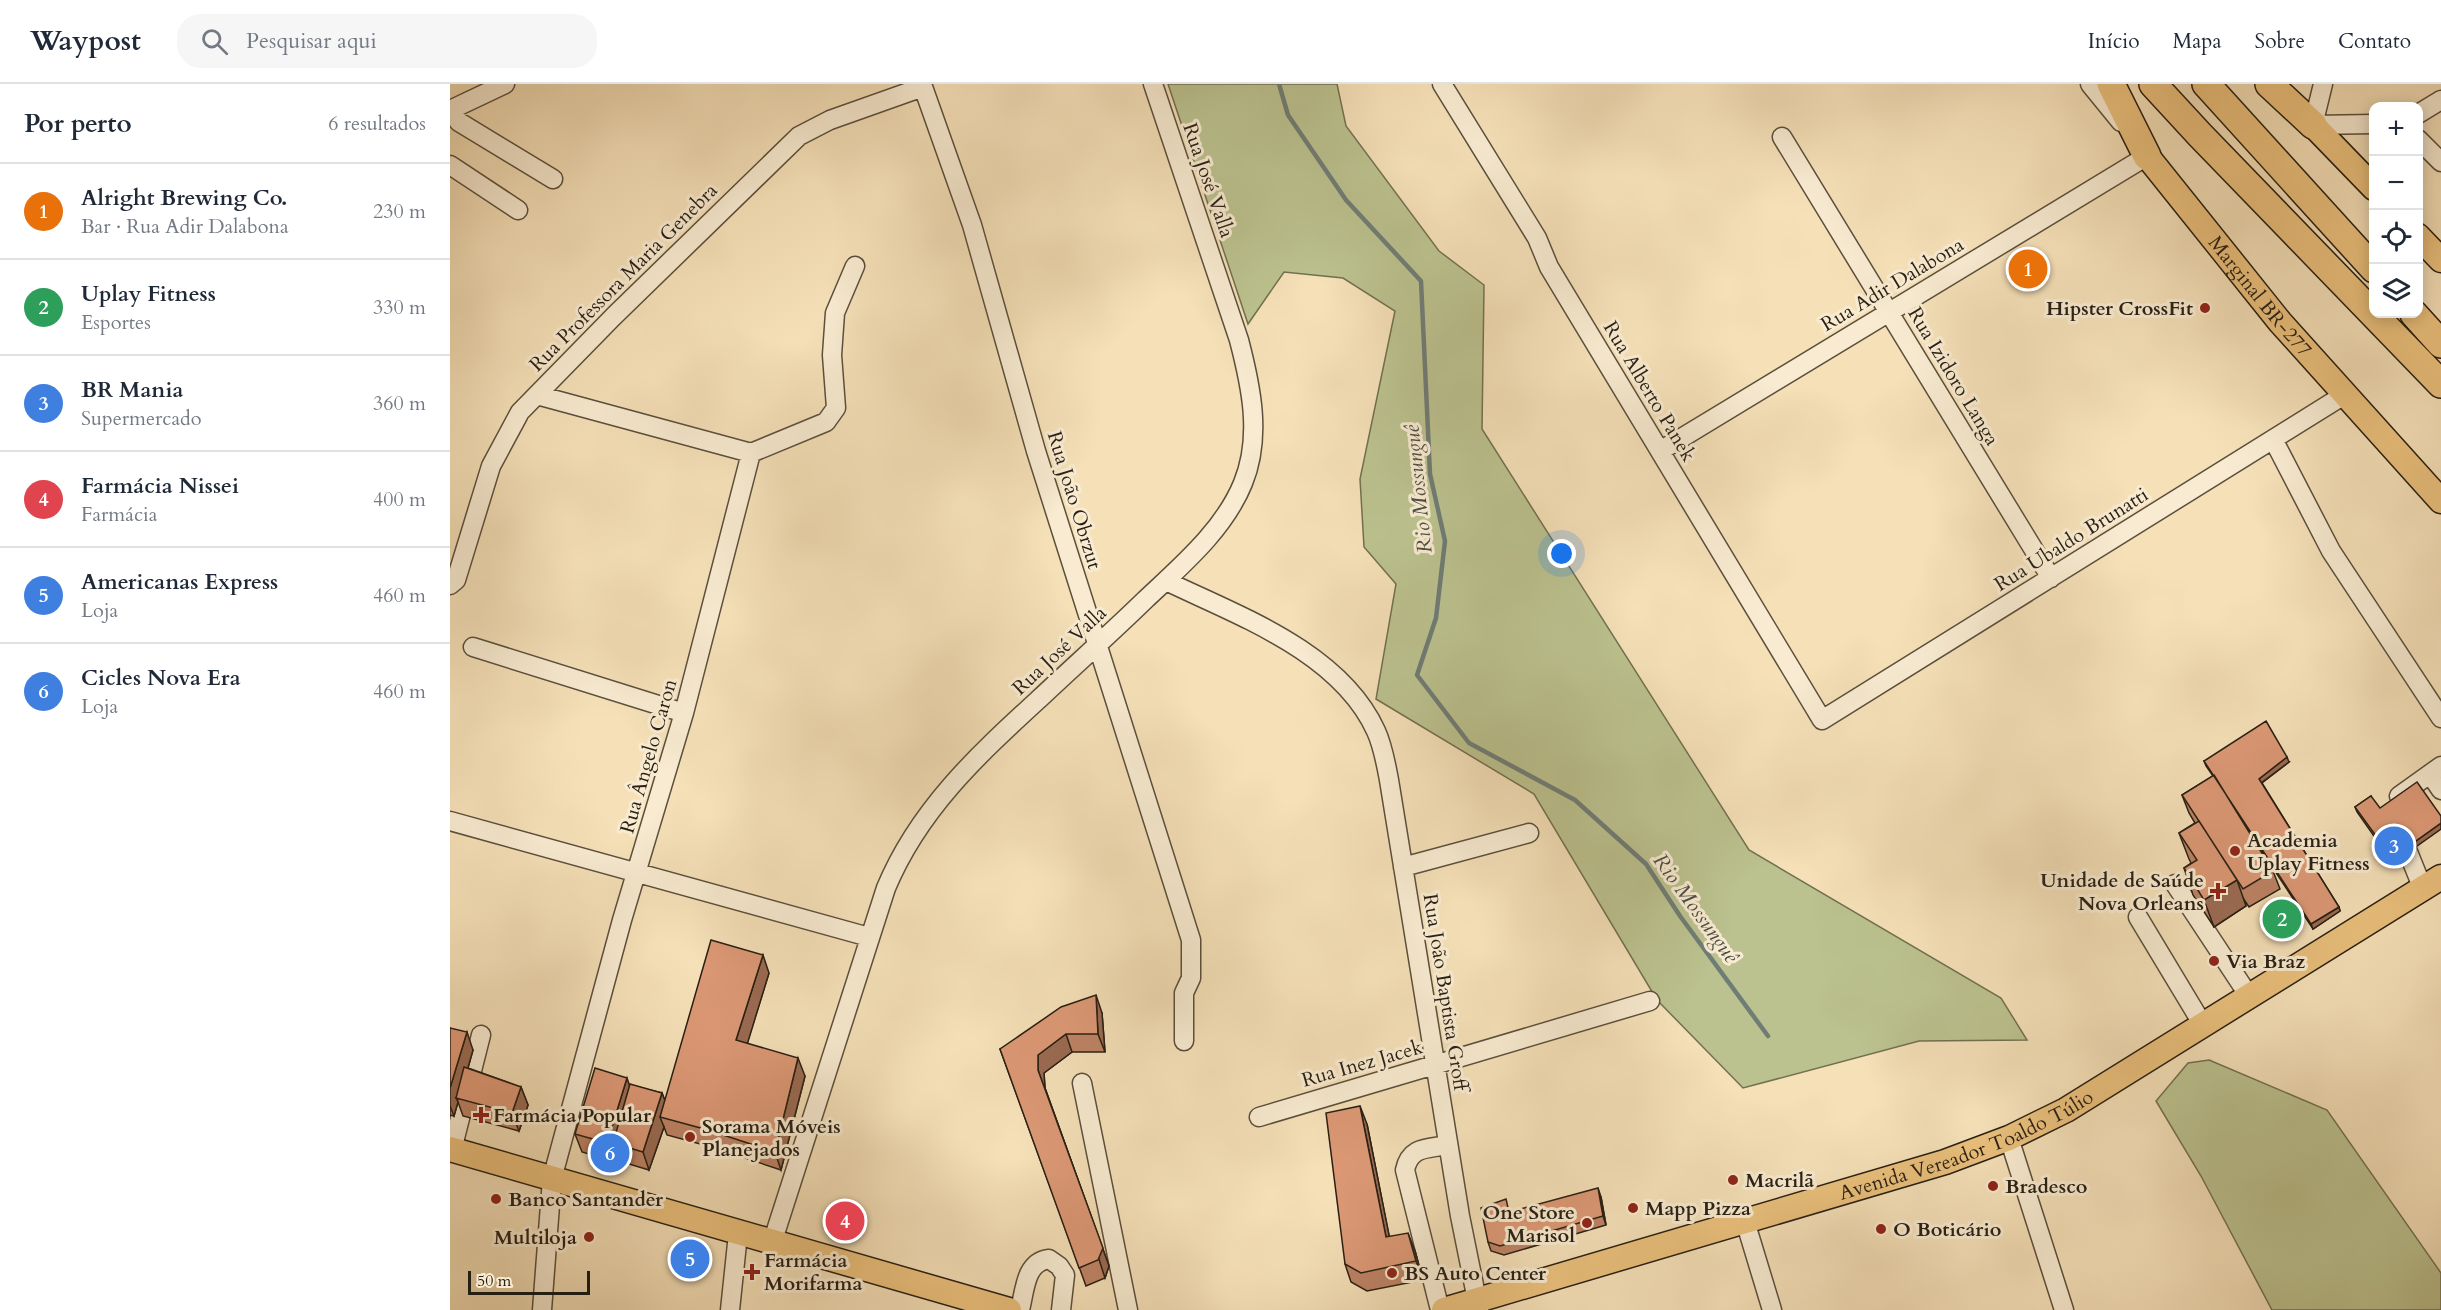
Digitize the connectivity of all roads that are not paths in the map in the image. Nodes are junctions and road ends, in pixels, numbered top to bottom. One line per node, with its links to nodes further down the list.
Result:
1 (505, 84): 13 (street)
2 (1153, 84): 40 (street, Rua José Valla)
3 (1442, 84): 36 (street, Rua Alberto Panek)
4 (2090, 84): 19 (street, Marginal BR-277)
5 (2111, 84): 19 (highway)
6 (2153, 84): 32 (highway)
7 (2206, 84): 27 (highway)
8 (2269, 84): 16 (highway)
9 (2281, 84): 16 (street)
10 (2323, 84): 16 (street)
11 (922, 86): 33 (street, Rua Professora Maria Genebra); 42 (street, Rua João Obrzut)
12 (2441, 100): 14 (street)
13 (450, 110): 22 (street)
14 (2423, 111)
15 (2369, 124): 16 (street)
16 (2313, 125): 23 (main road)
17 (1782, 136): 29 (street, Rua Izidoro Langa)
18 (2423, 144): 20 (street)
19 (2147, 156): 29 (street, Rua Adir Dalabona); 34 (main road, Marginal BR-277)
20 (2441, 162)
21 (450, 165): 24 (street)
22 (553, 179)
23 (2369, 184)
24 (519, 210)
25 (2423, 241): 26 (main road)
26 (2441, 260)
27 (2369, 265)
28 (855, 266): 37 (street)
29 (1889, 312): 36 (street, Rua Adir Dalabona); 39 (street, Rua Izidoro Langa)
30 (2418, 318): 31 (highway)
31 (2441, 344)
32 (2441, 384)
33 (537, 395): 37 (street); 41 (street, Rua Professora Maria Genebra)
34 (2344, 395): 35 (street, Rua Ubaldo Brunatti); 38 (main road, Marginal BR-277)
35 (2273, 439): 39 (street, Rua Ubaldo Brunatti); 45 (street)
36 (1660, 451): 46 (street, Rua Alberto Panek)
37 (751, 453): 44 (street, Rua Ângelo Caron)
38 (2441, 501)
39 (2051, 578): 46 (street, Rua Ubaldo Brunatti)
40 (1166, 580): 42 (street, Rua José Valla); 53 (street, Rua João Baptista Groff)
41 (450, 585)
42 (1098, 645): 58 (street, Rua José Valla); 63 (street, Rua João Obrzut)
43 (473, 647): 44 (street)
44 (684, 713): 54 (street, Rua Ângelo Caron)
45 (2441, 718)
46 (1822, 720)
47 (2435, 770): 48 (street); 49 (street)
48 (2441, 790)
49 (2390, 802)
50 (450, 821): 54 (street)
51 (1529, 833): 53 (street)
52 (2408, 852): 55 (street)
53 (1403, 867): 64 (street, Rua João Baptista Groff)
54 (637, 872): 58 (street); 70 (street, Rua Ângelo Caron)
55 (2432, 883): 59 (main road, Avenida Vereador Toaldo Túlio)
56 (2175, 884): 59 (street)
57 (2138, 917): 61 (street)
58 (869, 937): 73 (street, Rua José Valla)
59 (2250, 996): 61 (main road, Avenida Vereador Toaldo Túlio)
60 (1650, 1001): 64 (street, Rua Inez Jacek)
61 (2203, 1025): 67 (main road, Avenida Vereador Toaldo Túlio)
62 (481, 1035): 69 (street)
63 (1184, 1041)
64 (1434, 1065): 66 (street, Rua Inez Jacek); 68 (street, Rua João Baptista Groff)
65 (1082, 1083): 80 (street)
66 (1259, 1117)
67 (2009, 1138): 71 (main road, Avenida Vereador Toaldo Túlio); 83 (street)
68 (1448, 1146): 74 (street, Rua João Baptista Groff); 81 (street)
69 (451, 1150): 70 (main road)
70 (552, 1179): 72 (main road); 75 (street, Rua Ângelo Caron)
71 (1745, 1221): 74 (main road, Avenida Vereador Toaldo Túlio); 82 (street)
72 (738, 1234): 73 (main road); 76 (street)
73 (772, 1243): 77 (main road)
74 (1477, 1305): 81 (main road, Avenida Vereador Toaldo Túlio)
75 (542, 1310)
76 (730, 1310)
77 (1009, 1310)
78 (1020, 1310): 79 (street)
79 (1061, 1310)
80 (1128, 1310)
81 (1442, 1310)
82 (1772, 1310)
83 (2064, 1310)

